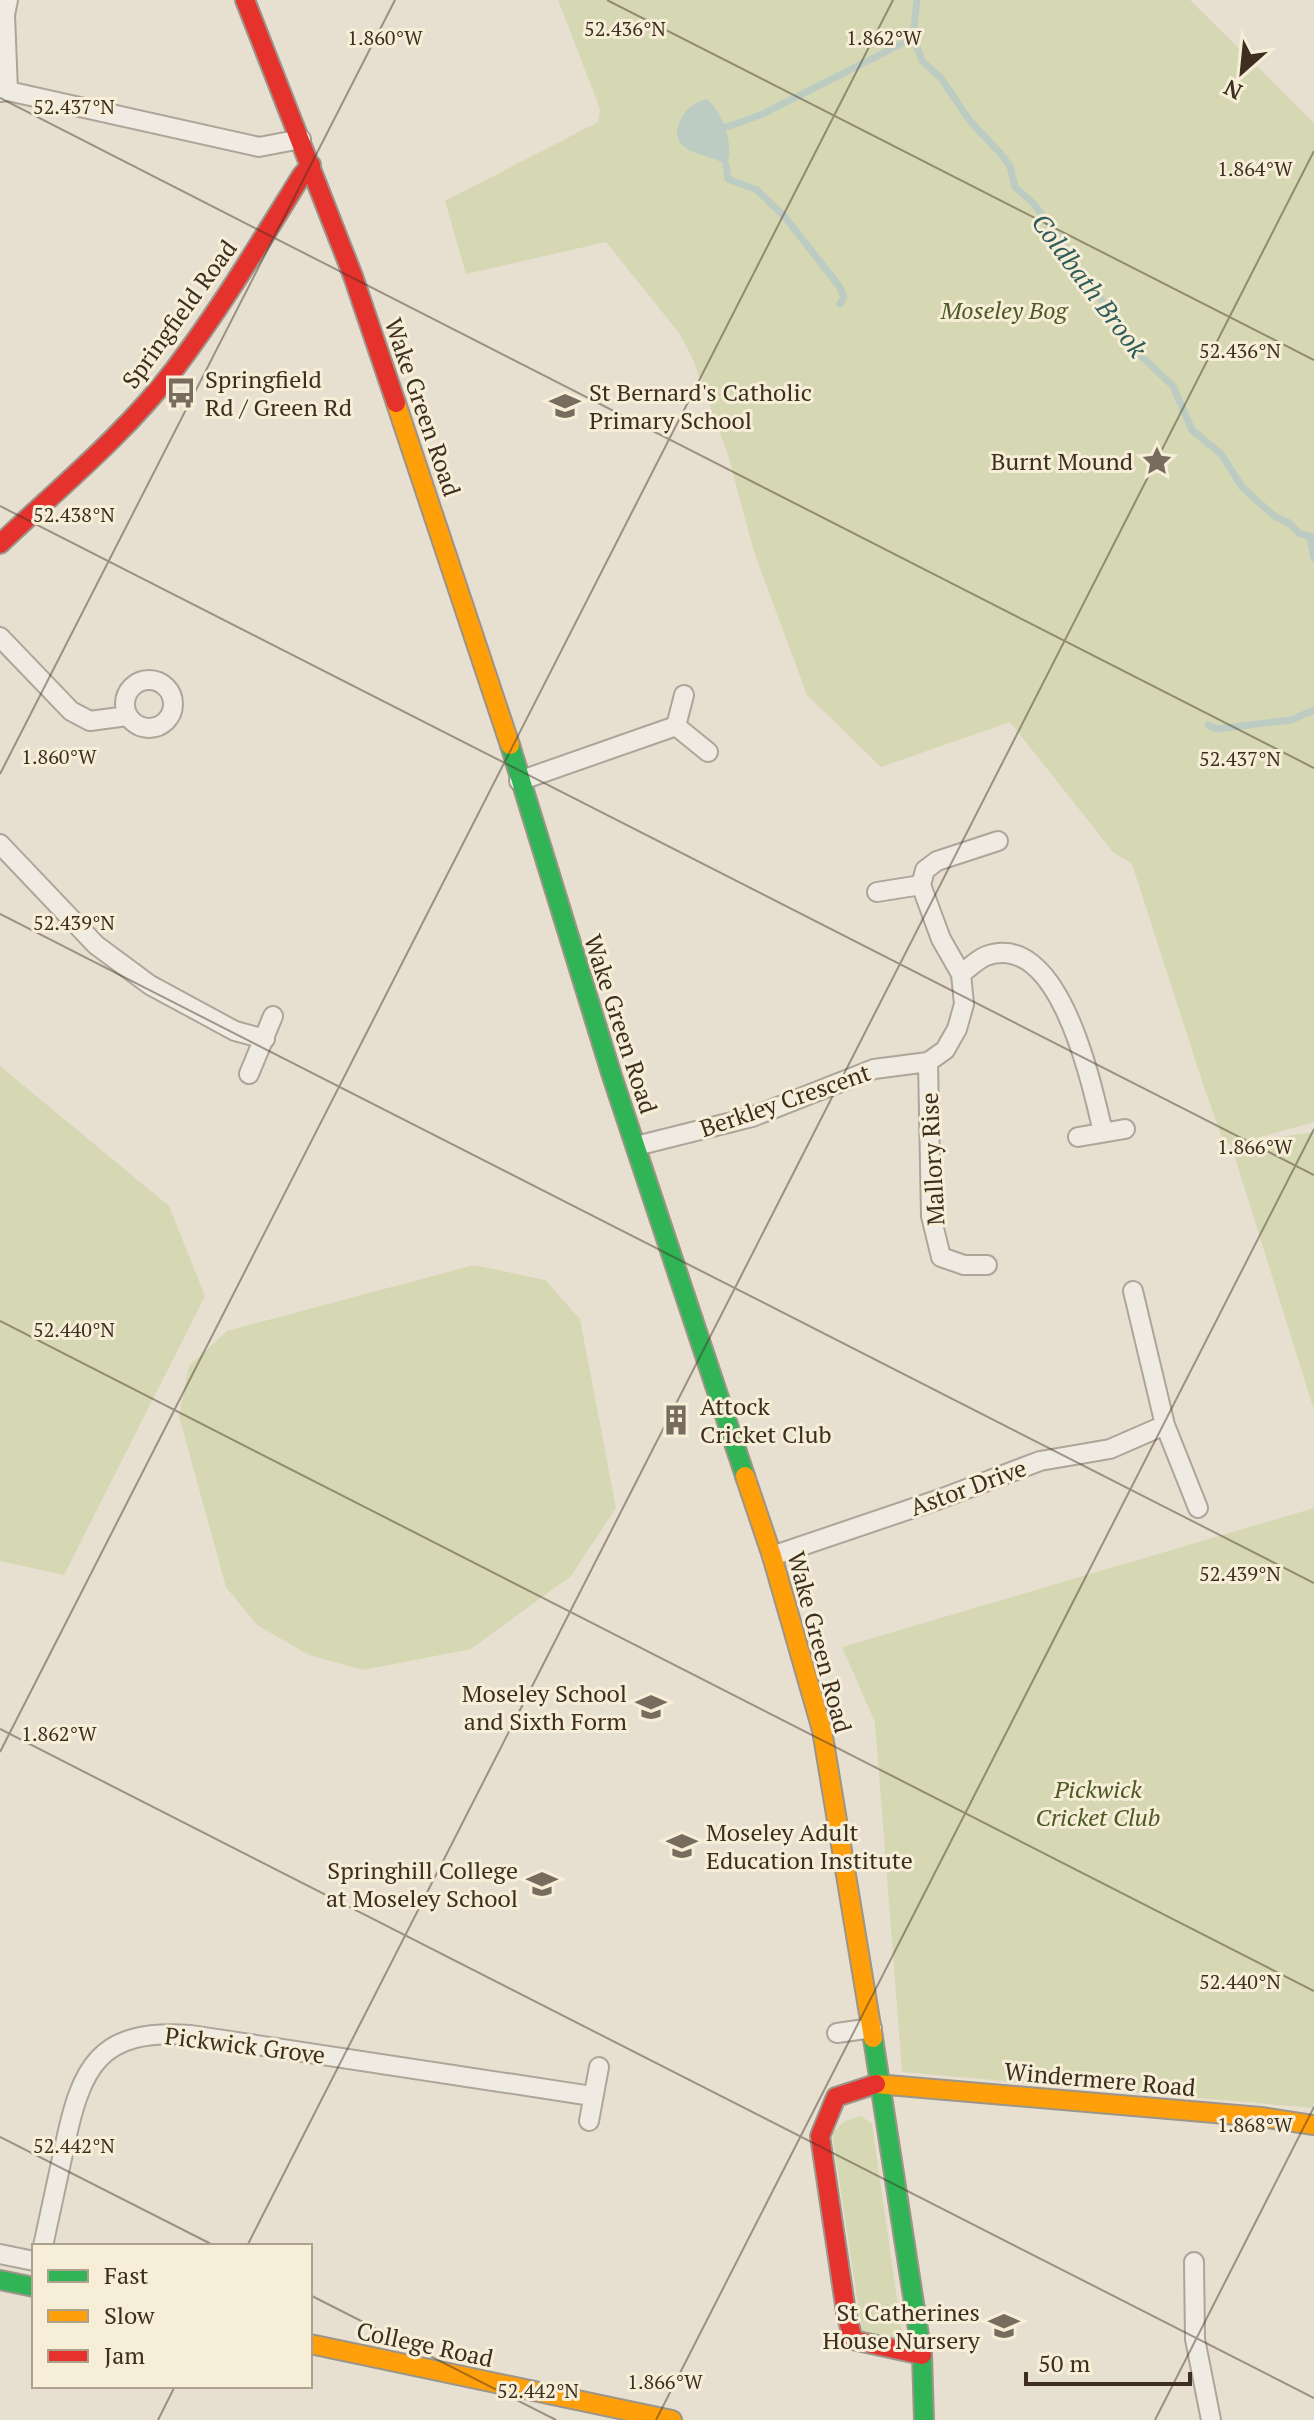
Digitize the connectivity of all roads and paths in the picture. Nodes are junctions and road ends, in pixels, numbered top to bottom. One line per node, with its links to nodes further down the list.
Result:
1 (8, 0): 3 (street)
2 (245, 0): 4 (street, Wake Green Road)
3 (4, 92): 4 (street)
4 (301, 139): 5 (street, Wake Green Road)
5 (311, 165): 6 (street, Springfield Road); 12 (street, Wake Green Road)
6 (0, 544)
7 (0, 637): 9 (street)
8 (684, 695): 10 (street)
9 (127, 716)
10 (676, 726): 11 (street); 12 (street)
11 (708, 752)
12 (519, 781): 25 (street, Wake Green Road)
13 (998, 841): 15 (street)
14 (0, 844): 19 (street)
15 (921, 885): 16 (street); 17 (street)
16 (877, 892)
17 (961, 974): 20 (street); 23 (street)
18 (273, 1016): 19 (street)
19 (265, 1039): 21 (street)
20 (928, 1062): 25 (street, Berkley Crescent); 26 (street, Mallory Rise)
21 (249, 1074)
22 (1125, 1129): 23 (street)
23 (1103, 1132): 24 (street)
24 (1078, 1137)
25 (636, 1146): 30 (street, Wake Green Road)
26 (987, 1265)
27 (1133, 1291): 28 (street)
28 (1165, 1425): 29 (street); 30 (street, Astor Drive)
29 (1198, 1508)
30 (772, 1556): 31 (street, Wake Green Road)
31 (872, 2028): 32 (street); 34 (street, Wake Green Road)
32 (837, 2033)
33 (599, 2067): 35 (street)
34 (881, 2083): 37 (street, Windermere Road); 45 (street, Wake Green Road); 45 (street)
35 (592, 2096): 36 (street); 38 (street, Pickwick Grove)
36 (589, 2121)
37 (1314, 2125)
38 (43, 2244)
39 (0, 2254): 40 (street)
40 (32, 2261)
41 (1194, 2262): 48 (street)
42 (0, 2280): 43 (street)
43 (32, 2287)
44 (312, 2344): 46 (street, College Road)
45 (922, 2355): 47 (street, Wake Green Road)
46 (672, 2420)
47 (924, 2420)
48 (1211, 2420)

